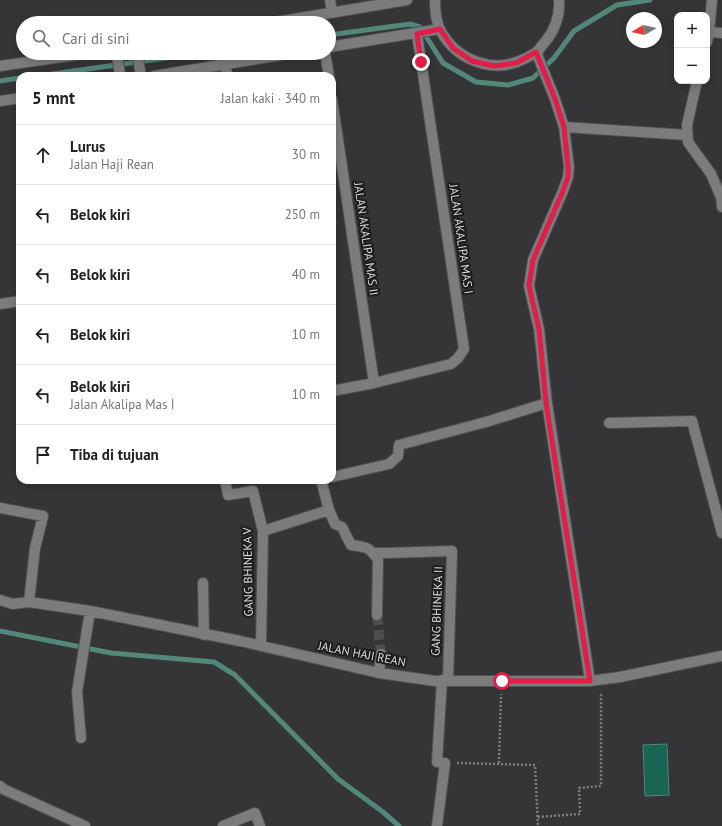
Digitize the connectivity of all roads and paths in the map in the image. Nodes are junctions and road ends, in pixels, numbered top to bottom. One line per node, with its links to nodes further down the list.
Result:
1 (330, 0): 6 (street)
2 (407, 0): 6 (street)
3 (435, 0): 9 (street)
4 (559, 0): 14 (street)
5 (713, 1): 8 (street)
6 (332, 12): 7 (street)
7 (309, 16)
8 (710, 23)
9 (440, 29): 11 (street); 14 (street)
10 (722, 33): 12 (street)
11 (417, 34): 13 (street); 36 (street, JALAN AKALIPA MAS I)
12 (710, 36)
13 (336, 46)
14 (538, 56): 31 (street)
15 (41, 60): 21 (street)
16 (118, 60): 22 (street)
17 (138, 60): 23 (street)
18 (250, 60): 20 (street)
19 (326, 60): 26 (street)
20 (226, 64): 24 (street); 25 (street)
21 (0, 66)
22 (119, 72)
23 (140, 72)
24 (178, 72)
25 (227, 72)
26 (328, 72)
27 (696, 84): 32 (street)
28 (16, 99): 29 (street)
29 (0, 101)
30 (336, 126): 36 (street, JALAN AKALIPA MAS II)
31 (564, 127): 32 (street); 38 (street)
32 (687, 135): 33 (street)
33 (722, 207)
34 (16, 302): 35 (street)
35 (0, 304)
36 (374, 383): 37 (street)
37 (336, 391)
38 (546, 403): 40 (street); 61 (street)
39 (609, 423): 46 (street)
40 (336, 476)
41 (226, 484): 45 (street, GANG BHINEKA V)
42 (322, 484): 44 (street, GANG BHINEKA II)
43 (0, 508): 49 (street)
44 (329, 510): 45 (street); 47 (street, GANG BHINEKA II)
45 (263, 532): 54 (street, GANG BHINEKA V)
46 (722, 533)
47 (374, 553): 52 (street); 59 (street, GANG BHINEKA II)
48 (203, 583): 53 (street)
49 (29, 602): 50 (street, JALAN HAJI REAN); 51 (street, JALAN HAJI REAN)
50 (2, 604)
51 (90, 611): 53 (street, JALAN HAJI REAN); 62 (street)
52 (377, 616)
53 (204, 635): 54 (street, JALAN HAJI REAN)
54 (261, 646): 57 (street, JALAN HAJI REAN)
55 (381, 654): 57 (street)
56 (722, 656): 58 (street, JALAN HAJI REAN)
57 (379, 673): 59 (street, JALAN HAJI REAN)
58 (601, 679): 61 (street, JALAN HAJI REAN); 66 (path)
59 (445, 680): 60 (street, JALAN HAJI REAN); 63 (street, GANG BHINEKA II)
60 (502, 681): 61 (street, JALAN HAJI REAN); 64 (path)
61 (590, 681)
62 (81, 738)
63 (445, 763): 64 (path); 70 (street)
64 (499, 763): 66 (path)
65 (0, 786): 67 (street)
66 (538, 817): 71 (path)
67 (85, 826)
68 (223, 826): 69 (street)
69 (260, 826)
70 (437, 826)
71 (538, 826)

